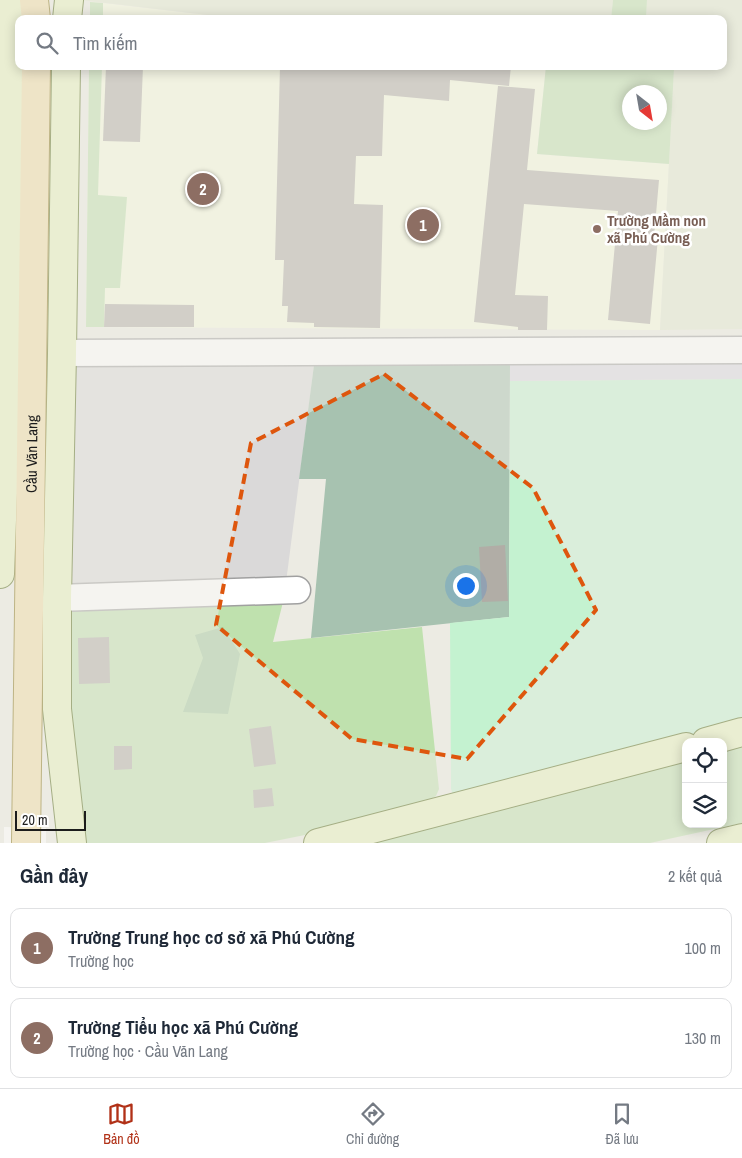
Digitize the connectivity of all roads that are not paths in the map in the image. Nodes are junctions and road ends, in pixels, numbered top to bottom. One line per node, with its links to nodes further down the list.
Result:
1 (7, 0): 8 (main road)
2 (69, 0): 3 (main road)
3 (67, 15)
4 (36, 70): 16 (main road, Cầu Văn Lang)
5 (66, 70): 7 (main road)
6 (742, 350): 7 (street)
7 (62, 353): 11 (main road)
8 (4, 358): 9 (main road)
9 (0, 574)
10 (297, 590): 11 (street)
11 (57, 598): 17 (main road)
12 (742, 732): 13 (main road)
13 (720, 738)
14 (682, 748): 18 (main road)
15 (742, 838): 19 (main road)
16 (26, 843)
17 (72, 843)
18 (318, 843)
19 (720, 843)

